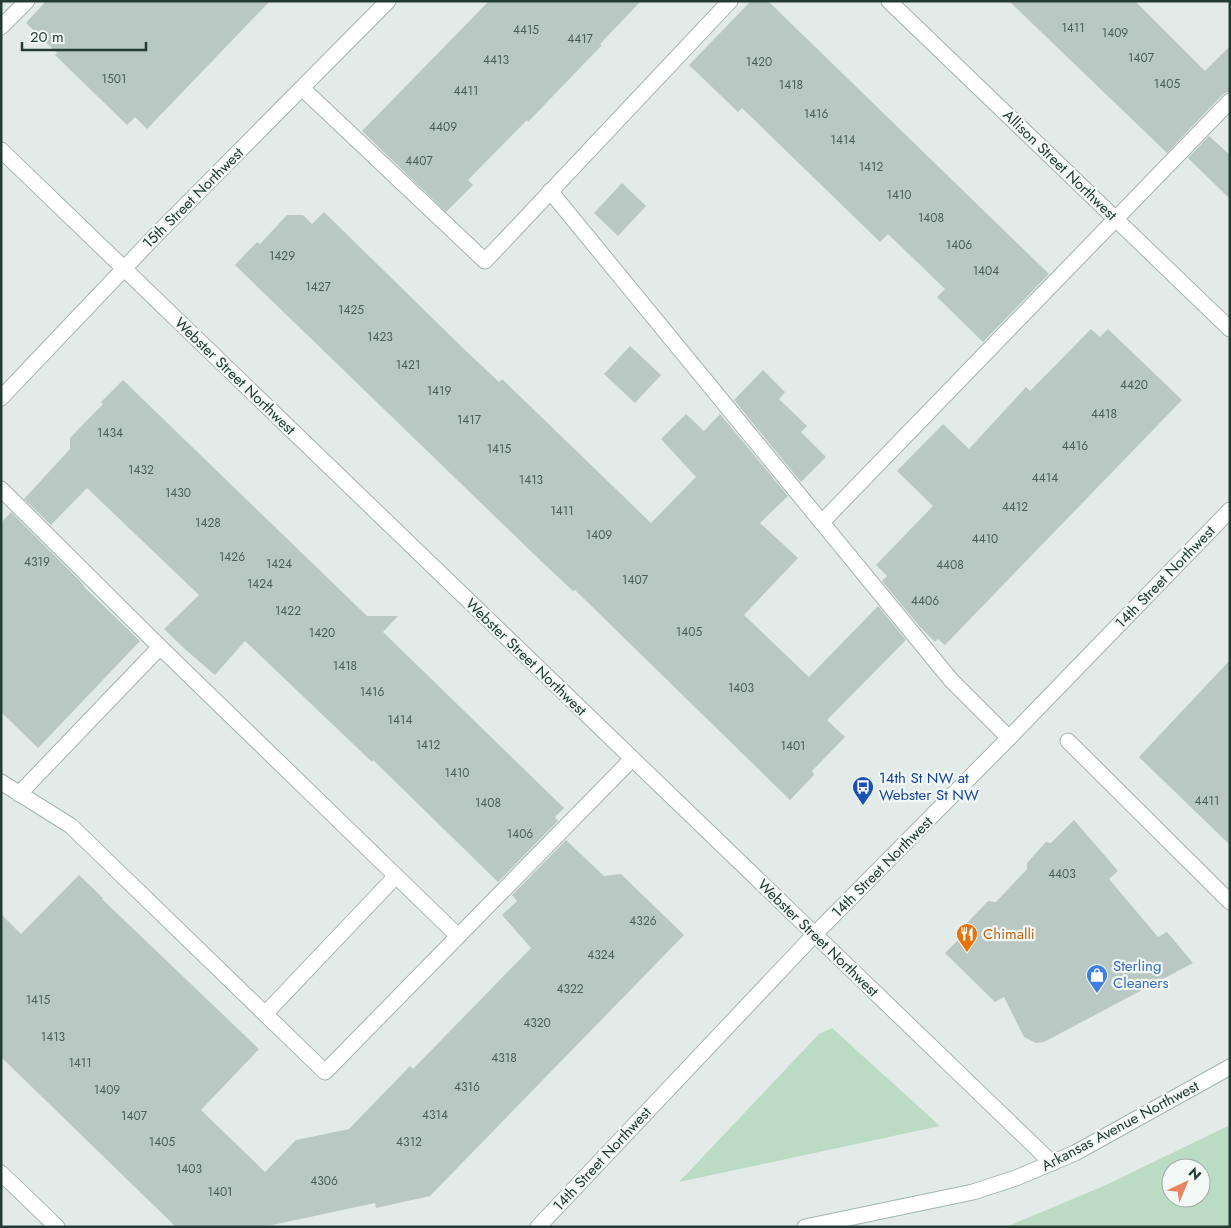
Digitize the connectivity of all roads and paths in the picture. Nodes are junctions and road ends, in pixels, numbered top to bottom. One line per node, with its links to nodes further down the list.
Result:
1 (26, 1): 5 (street)
2 (388, 1): 6 (street, 15th Street Northwest)
3 (730, 1): 9 (street)
4 (889, 1): 10 (street, Allison Street Northwest)
5 (1, 27)
6 (303, 88): 9 (street); 11 (street, 15th Street Northwest)
7 (1230, 101): 10 (street)
8 (1, 150): 11 (street, Webster Street Northwest)
9 (550, 192): 16 (street)
10 (1116, 220): 12 (street, Allison Street Northwest); 16 (street)
11 (124, 268): 13 (street, 15th Street Northwest); 20 (street, Webster Street Northwest)
12 (1230, 329)
13 (1, 398)
14 (1, 489): 17 (street)
15 (1230, 510): 18 (street, 14th Street Northwest)
16 (822, 522): 18 (street)
17 (160, 647): 22 (street); 23 (street)
18 (1009, 738): 25 (street, 14th Street Northwest)
19 (1068, 741): 24 (street)
20 (632, 759): 25 (street, Webster Street Northwest); 26 (street)
21 (1, 782): 22 (street)
22 (19, 794): 27 (street)
23 (396, 876): 26 (street); 27 (street)
24 (1230, 902)
25 (814, 935): 29 (street, Webster Street Northwest); 32 (street, 14th Street Northwest)
26 (458, 936): 27 (street)
27 (265, 1014)
28 (1230, 1067): 29 (street, Arkansas Avenue Northwest)
29 (1052, 1164): 33 (street, Arkansas Avenue Northwest)
30 (1, 1173): 31 (street)
31 (57, 1227)
32 (538, 1227)
33 (804, 1227)

